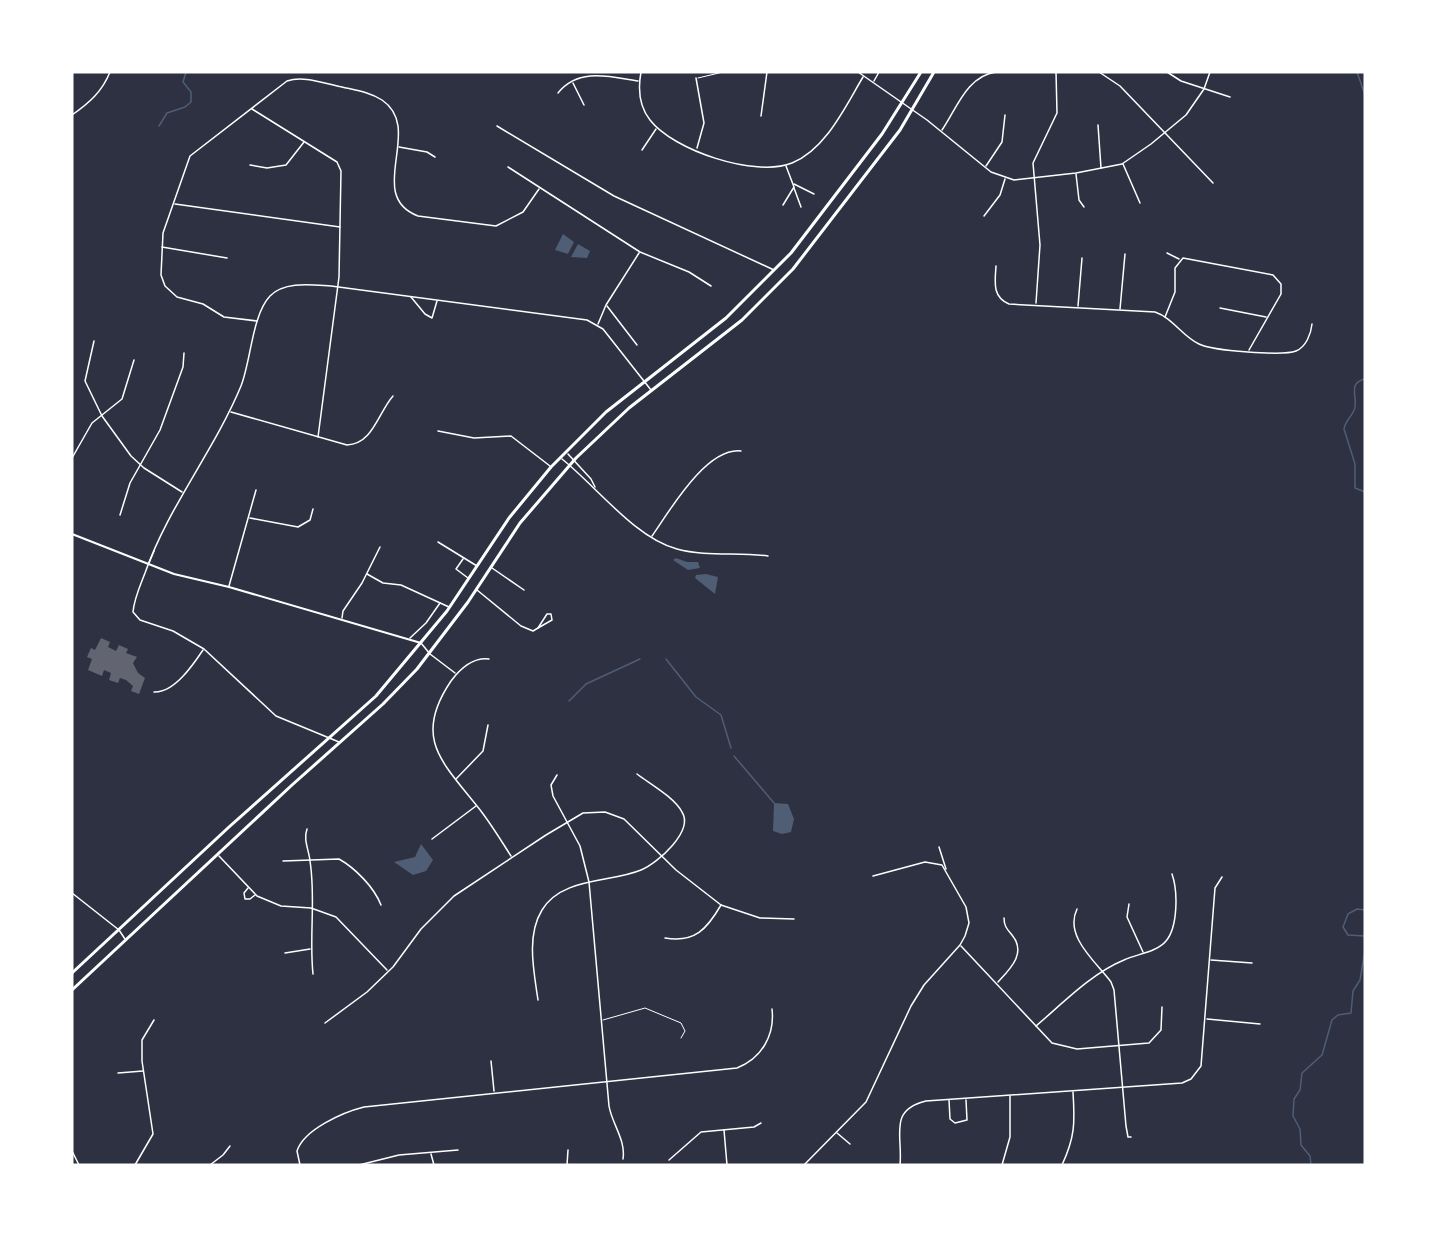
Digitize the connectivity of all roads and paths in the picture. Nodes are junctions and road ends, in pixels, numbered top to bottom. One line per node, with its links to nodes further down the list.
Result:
1 (110, 72): 26 (street)
2 (641, 72): 16 (street)
3 (767, 72): 28 (street)
4 (858, 72): 14 (street)
5 (879, 72): 18 (street)
6 (921, 72): 22 (highway)
7 (934, 72): 25 (highway)
8 (996, 72): 32 (street)
9 (1056, 72): 47 (street)
10 (1099, 72): 33 (street)
11 (1167, 72): 19 (street)
12 (1210, 72): 19 (street)
13 (718, 73): 15 (lane)
14 (863, 76): 18 (street); 41 (street)
15 (696, 78): 36 (street)
16 (639, 81): 17 (street); 31 (street)
17 (572, 82): 20 (street); 23 (street)
18 (873, 82): 22 (street)
19 (1204, 89): 21 (street); 33 (street)
20 (558, 93)
21 (1230, 97)
22 (903, 103): 25 (street); 67 (highway)
23 (584, 105)
24 (252, 108): 34 (street); 35 (street); 53 (street)
25 (913, 110): 32 (street); 88 (highway)
26 (72, 115)
27 (1005, 115): 43 (street)
28 (761, 116)
29 (1098, 125): 44 (street)
30 (497, 126): 67 (street)
31 (657, 128): 36 (street); 37 (street)
32 (942, 131): 43 (street)
33 (1165, 132): 39 (street); 48 (street)
34 (305, 141): 40 (street); 58 (street)
35 (398, 147): 38 (street); 50 (street)
36 (696, 149): 41 (street)
37 (642, 150)
38 (435, 157)
39 (1122, 164): 44 (street); 52 (street)
40 (250, 165)
41 (785, 165): 49 (street)
42 (508, 167): 50 (street)
43 (985, 167): 46 (street)
44 (1101, 169): 45 (street)
45 (1076, 173): 47 (street); 56 (street)
46 (1005, 178): 47 (street); 57 (street)
47 (1033, 179): 72 (street)
48 (1213, 183)
49 (793, 185): 51 (street); 54 (street); 55 (street)
50 (539, 189): 60 (street)
51 (814, 194)
52 (1140, 203)
53 (175, 204): 58 (street); 59 (street)
54 (783, 205)
55 (801, 207)
56 (1084, 207)
57 (984, 216)
58 (341, 227): 69 (street)
59 (162, 247): 63 (street); 79 (street)
60 (640, 252): 68 (street); 73 (street)
61 (1167, 253): 65 (street)
62 (1125, 254): 76 (street)
63 (227, 258)
64 (1082, 258): 74 (street)
65 (1180, 259): 77 (street); 78 (street)
66 (996, 266): 72 (street)
67 (774, 271): 87 (highway)
68 (711, 286)
69 (338, 287): 70 (street); 79 (street); 93 (street)
70 (411, 296): 71 (street); 71 (street)
71 (437, 300): 81 (street)
72 (1036, 304): 74 (street)
73 (606, 305): 81 (street); 83 (street)
74 (1077, 307): 76 (street)
75 (1220, 308): 78 (street)
76 (1120, 309): 77 (street)
77 (1165, 317): 84 (street)
78 (1267, 317): 84 (street)
79 (258, 322): 90 (street)
80 (1312, 324): 84 (street)
81 (598, 325): 87 (street)
82 (94, 341): 91 (street)
83 (637, 345)
84 (1249, 351)
85 (184, 354): 99 (street)
86 (134, 360): 91 (street)
87 (645, 382): 88 (street); 95 (highway)
88 (652, 391): 98 (highway)
89 (393, 396): 93 (street)
90 (230, 411): 93 (street); 104 (street)
91 (102, 416): 97 (street); 99 (street)
92 (438, 431): 101 (street)
93 (318, 437)
94 (741, 451): 109 (street)
95 (565, 452): 96 (highway); 98 (street)
96 (560, 457): 100 (street); 101 (highway)
97 (72, 458)
98 (573, 460): 100 (highway); 102 (street)
99 (140, 464): 104 (street); 106 (street)
100 (569, 464): 102 (street); 116 (highway)
101 (551, 467): 115 (highway)
102 (595, 488): 109 (street)
103 (256, 490): 107 (street)
104 (183, 492): 114 (street)
105 (313, 509): 107 (street)
106 (120, 515)
107 (249, 517): 119 (street)
108 (72, 534): 114 (street)
109 (652, 537): 112 (street)
110 (438, 542): 113 (street)
111 (380, 547): 117 (street)
112 (768, 556)
113 (464, 558): 115 (street); 118 (street)
114 (148, 563): 119 (street); 128 (street)
115 (478, 567): 118 (highway)
116 (491, 568): 120 (highway); 121 (street)
117 (367, 574): 122 (street); 124 (street)
118 (470, 579): 123 (highway)
119 (229, 587): 124 (street)
120 (476, 590): 125 (street); 129 (highway)
121 (524, 590)
122 (441, 603): 123 (street); 126 (street)
123 (450, 607): 127 (highway)
124 (342, 619): 126 (street)
125 (538, 628): 125 (street)
126 (410, 638): 127 (street)
127 (422, 643): 129 (street); 134 (highway)
128 (204, 649): 132 (street); 134 (street)
129 (430, 654): 131 (street); 135 (highway)
130 (489, 659): 131 (street)
131 (456, 674): 138 (street)
132 (154, 692)
133 (488, 725): 138 (street)
134 (330, 736): 135 (street); 164 (highway)
135 (341, 743): 144 (highway)
136 (637, 774): 146 (street)
137 (557, 776): 140 (street)
138 (455, 780): 139 (street)
139 (476, 805): 142 (street); 145 (street)
140 (568, 822): 145 (street); 146 (street); 153 (street)
141 (307, 829): 147 (street)
142 (432, 839)
143 (939, 847): 149 (street)
144 (218, 856): 154 (street); 166 (highway)
145 (512, 856): 173 (street)
146 (660, 856): 153 (street); 157 (street)
147 (310, 860): 148 (street); 159 (street); 160 (street)
148 (283, 861)
149 (947, 870): 151 (street); 167 (street)
150 (1172, 874): 169 (street)
151 (873, 876)
152 (1221, 877): 171 (street)
153 (589, 882): 179 (street); 184 (street)
154 (248, 888): 156 (street); 156 (street)
155 (72, 893): 164 (street)
156 (255, 895): 160 (street)
157 (721, 904): 163 (street); 165 (street)
158 (1129, 904): 169 (street)
159 (381, 906)
160 (311, 908): 168 (street); 173 (street)
161 (1077, 909): 174 (street)
162 (1004, 918): 177 (street)
163 (794, 919)
164 (119, 930): 166 (street); 175 (highway)
165 (665, 938)
166 (126, 940): 178 (highway)
167 (960, 945): 177 (street); 203 (street)
168 (311, 949): 170 (street); 176 (street)
169 (1143, 952): 174 (street)
170 (285, 953)
171 (1210, 960): 172 (street); 182 (street)
172 (1252, 963)
173 (388, 970): 185 (street)
174 (1103, 972): 187 (street); 189 (street)
175 (72, 973)
176 (314, 974)
177 (998, 982): 187 (street)
178 (72, 990)
179 (538, 1000)
180 (1162, 1007): 189 (street)
181 (772, 1009): 193 (street)
182 (1205, 1019): 186 (street); 194 (street)
183 (154, 1020): 191 (street)
184 (603, 1020): 188 (lane); 193 (street)
185 (325, 1023)
186 (1260, 1024)
187 (1035, 1026): 189 (street)
188 (681, 1038)
189 (1118, 1046): 194 (street)
190 (491, 1061): 195 (street)
191 (144, 1070): 192 (street); 215 (street)
192 (118, 1073)
193 (608, 1082): 195 (street); 212 (street)
194 (1124, 1088): 196 (street); 204 (street)
195 (494, 1092): 217 (street)
196 (1073, 1092): 197 (street); 225 (street)
197 (1010, 1095): 198 (street); 224 (street)
198 (966, 1099): 199 (street); 199 (street)
199 (949, 1100): 223 (street)
200 (761, 1123): 201 (street)
201 (724, 1129): 213 (street); 221 (street)
202 (72, 1130): 205 (street)
203 (837, 1132): 206 (street); 222 (street)
204 (1131, 1137)
205 (72, 1138)
206 (850, 1144)
207 (230, 1146): 216 (street)
208 (458, 1150): 211 (street)
209 (568, 1150): 220 (street)
210 (72, 1151): 214 (street)
211 (431, 1153): 218 (street); 219 (street)
212 (623, 1159)
213 (669, 1160)
214 (79, 1165)
215 (135, 1165)
216 (210, 1165)
217 (300, 1165)
218 (359, 1165)
219 (434, 1165)
220 (567, 1165)
221 (727, 1165)
222 (804, 1165)
223 (900, 1165)
224 (1002, 1165)
225 (1062, 1165)

